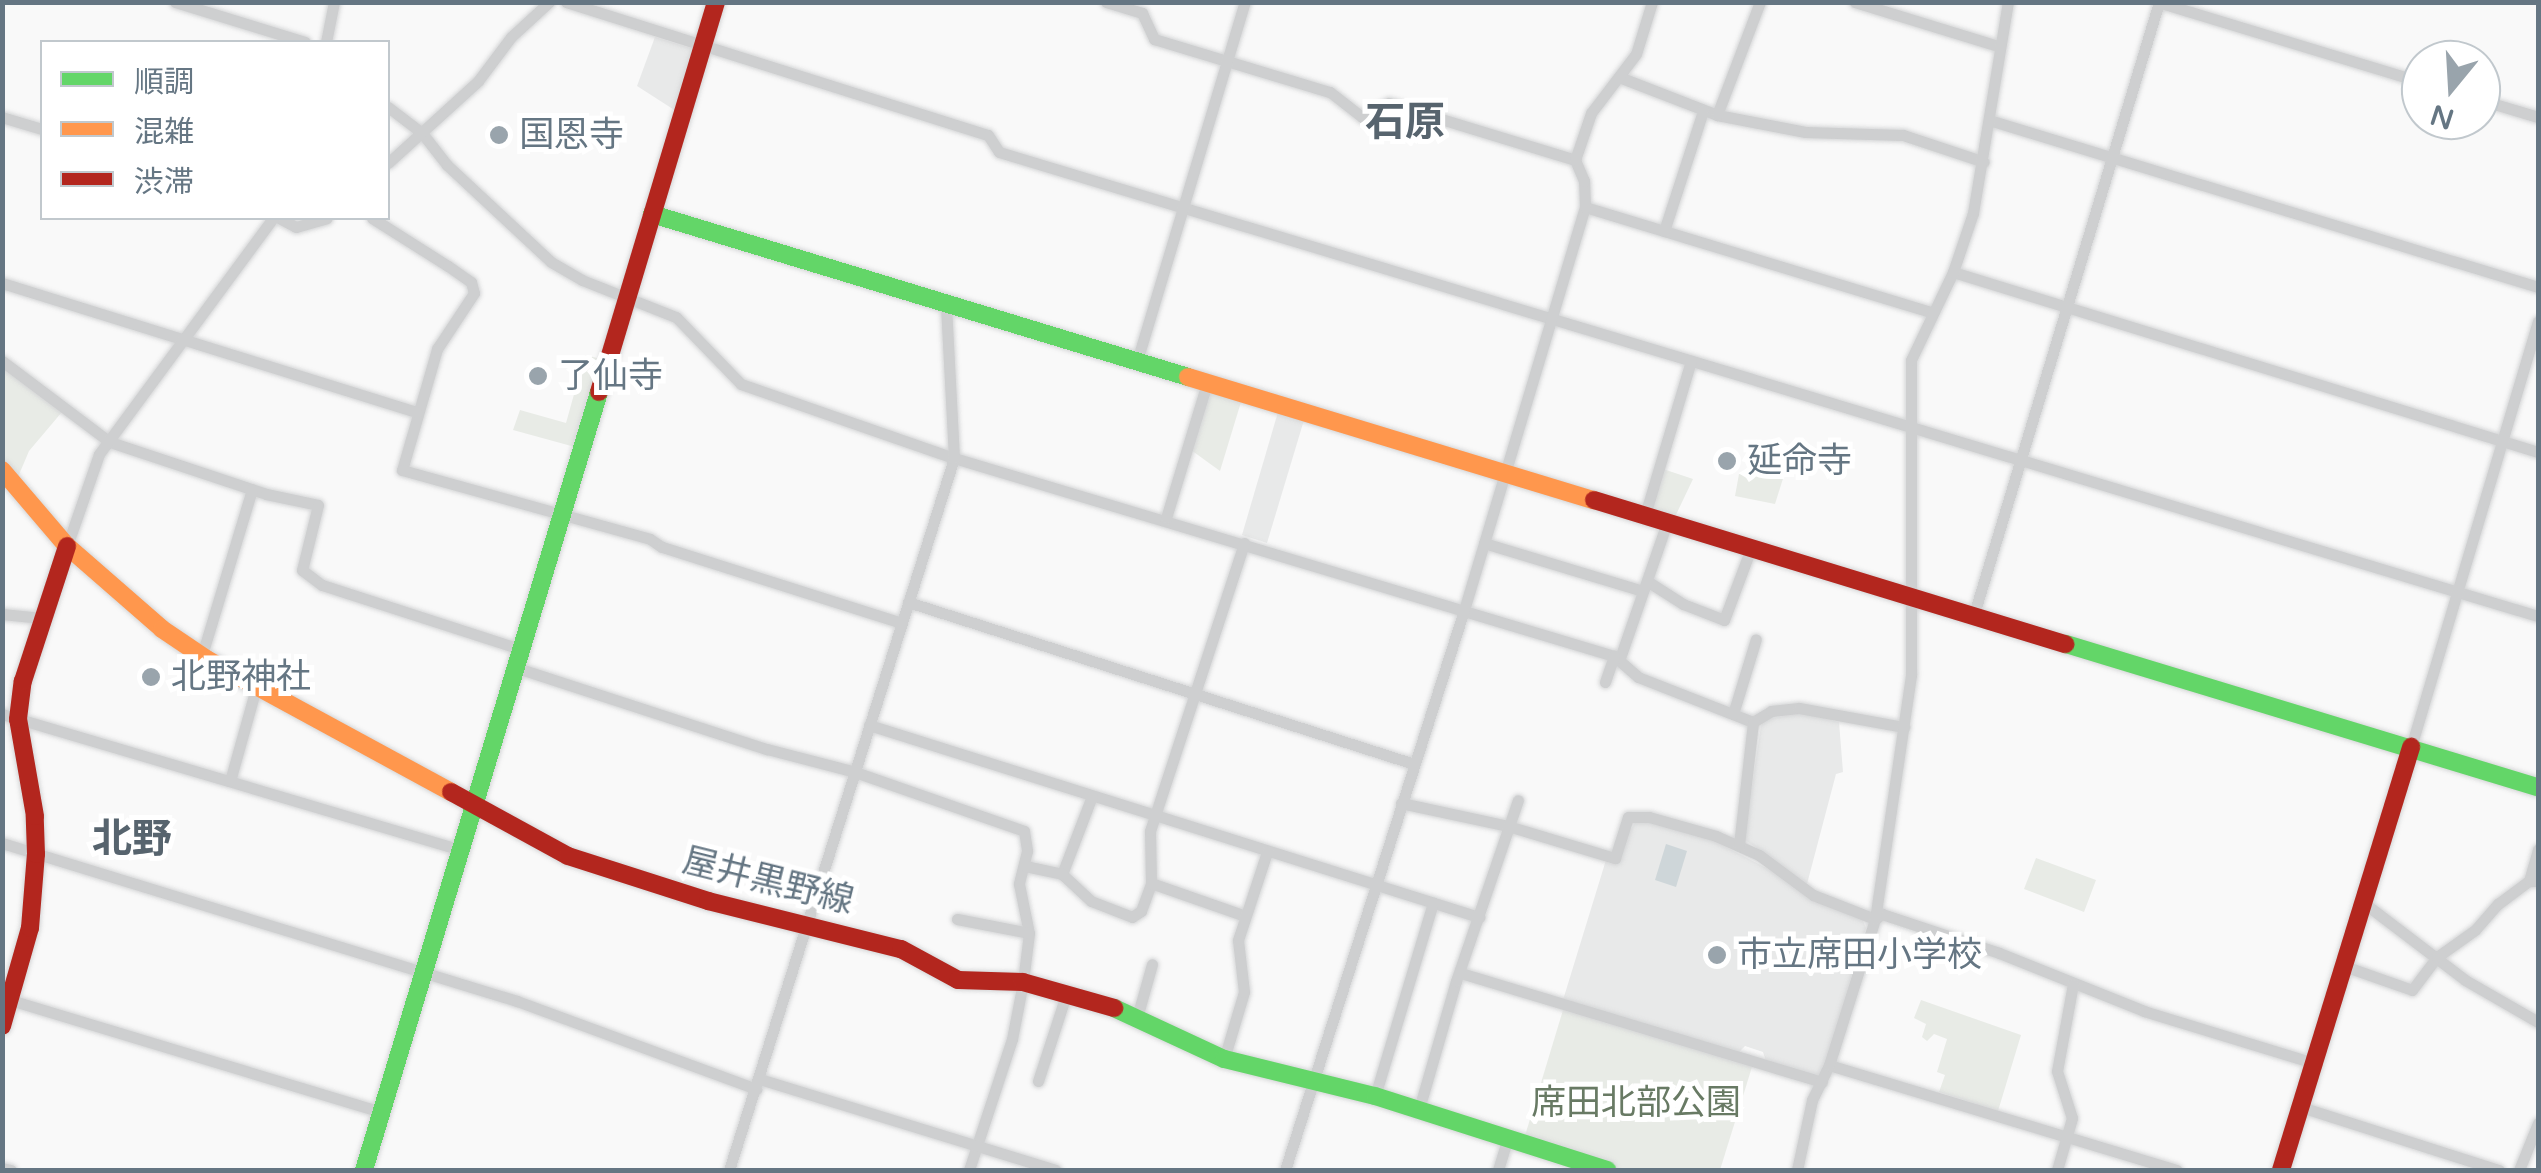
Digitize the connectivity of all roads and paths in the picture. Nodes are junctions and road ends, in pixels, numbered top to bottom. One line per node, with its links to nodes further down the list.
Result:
1 (174, 2): 13 (street)
2 (334, 2): 14 (street)
3 (549, 2): 28 (street)
4 (566, 2): 15 (street)
5 (716, 2): 15 (street)
6 (1106, 2): 17 (street)
7 (1760, 2): 23 (street)
8 (1855, 2): 16 (street)
9 (2008, 2): 16 (street)
10 (1650, 3): 19 (street)
11 (2159, 3): 18 (street); 29 (street)
12 (1240, 5): 17 (street)
13 (298, 40)
14 (326, 40)
15 (702, 45): 33 (street); 35 (street)
16 (1998, 46): 26 (street)
17 (1228, 61): 30 (street); 33 (street)
18 (2401, 76)
19 (1619, 77): 22 (street); 30 (street)
20 (2501, 106): 25 (street)
21 (390, 109): 28 (street)
22 (1704, 112): 23 (street); 40 (street)
23 (1718, 115): 32 (street)
24 (2, 117): 27 (street)
25 (2538, 117)
26 (1989, 120): 29 (street); 32 (street)
27 (40, 128)
28 (422, 132): 31 (street); 44 (street)
29 (2111, 158): 43 (street); 46 (street)
30 (1575, 160): 34 (street)
31 (390, 161)
32 (1984, 162): 41 (street)
33 (1184, 208): 48 (street); 52 (street)
34 (1585, 208): 40 (street); 48 (street)
35 (652, 214): 44 (street); 45 (street)
36 (274, 220): 50 (street)
37 (280, 220): 38 (street)
38 (320, 220)
39 (375, 220): 55 (street)
40 (1664, 231): 47 (street)
41 (1953, 272): 46 (street); 47 (street)
42 (2, 283): 50 (street)
43 (2538, 287)
44 (626, 297): 60 (street); 65 (street)
45 (946, 304): 52 (street); 60 (street)
46 (2066, 308): 57 (street); 61 (street)
47 (1931, 312): 56 (street)
48 (1551, 319): 53 (street); 63 (street)
49 (2538, 322): 57 (street)
50 (182, 338): 55 (street); 58 (street)
51 (2, 361): 58 (street)
52 (1137, 361): 54 (street)
53 (1691, 362): 56 (street); 66 (street)
54 (1207, 383): 63 (street); 67 (street)
55 (416, 412): 65 (street)
56 (1911, 428): 61 (street); 75 (street)
57 (2502, 441): 59 (street); 74 (street)
58 (110, 442): 64 (street); 71 (street)
59 (2538, 452)
60 (954, 458): 67 (street); 76 (street)
61 (2020, 461): 74 (street); 79 (street)
62 (2, 470): 71 (street, 屋井黒野線)
63 (1505, 473): 66 (street); 70 (street)
64 (252, 489): 84 (street); 86 (street)
65 (563, 512): 82 (street); 86 (street)
66 (1645, 515): 68 (street)
67 (1166, 518): 69 (street)
68 (1667, 522): 72 (street); 73 (street)
69 (1244, 543): 77 (street); 89 (street)
70 (1484, 543): 73 (street); 77 (street)
71 (67, 546): 81 (street); 84 (street, 屋井黒野線)
72 (1752, 548): 73 (street); 75 (street)
73 (1645, 586): 85 (street)
74 (2456, 592): 80 (street); 95 (street)
75 (1912, 596): 79 (street); 94 (street)
76 (908, 602): 82 (street); 89 (street)
77 (1464, 610): 85 (street); 96 (street)
78 (2, 614): 81 (street)
79 (1974, 614): 95 (street)
80 (2538, 616)
81 (42, 618): 91 (street)
82 (902, 623): 93 (street)
83 (1756, 639): 90 (street)
84 (202, 655): 88 (street, 屋井黒野線)
85 (1617, 657): 87 (street); 90 (street)
86 (517, 658): 97 (street); 103 (street)
87 (1605, 682)
88 (256, 688): 98 (street); 103 (street, 屋井黒野線)
89 (1196, 693): 96 (street); 104 (street)
90 (1733, 714): 92 (street)
91 (10, 716): 98 (street); 111 (street)
92 (1753, 722): 94 (street); 107 (street)
93 (868, 724): 97 (street); 100 (street)
94 (1904, 727): 121 (street)
95 (2411, 748): 99 (street); 118 (street)
96 (1414, 764): 102 (street)
97 (855, 772): 112 (street); 123 (street)
98 (230, 782): 109 (street)
99 (2538, 787)
100 (1092, 796): 104 (street); 113 (street)
101 (1518, 800): 105 (street)
102 (1401, 803): 105 (street); 116 (street)
103 (474, 807): 109 (street); 123 (street, 屋井黒野線)
104 (1157, 816): 110 (street); 115 (street)
105 (1508, 826): 107 (street); 120 (street)
106 (2, 844): 111 (street)
107 (1739, 845): 121 (street)
108 (2538, 848): 114 (street)
109 (460, 850): 128 (street)
110 (1267, 852): 116 (street); 119 (street)
111 (36, 854): 128 (street); 133 (street)
112 (1025, 866): 113 (street); 124 (street)
113 (1062, 874): 115 (street)
114 (2534, 881): 125 (street)
115 (1151, 883): 119 (street)
116 (1376, 886): 117 (street); 141 (street)
117 (1433, 903): 120 (street); 144 (street)
118 (2364, 903): 125 (street); 127 (street)
119 (1245, 916): 137 (street)
120 (1478, 917): 129 (street)
121 (1875, 918): 131 (street); 139 (street)
122 (957, 919): 124 (street)
123 (805, 924): 130 (street, 屋井黒野線); 143 (street)
124 (1029, 933): 130 (street)
125 (2437, 958): 127 (street); 135 (street)
126 (1152, 964): 134 (street)
127 (2344, 966): 138 (street)
128 (423, 972): 143 (street); 147 (street)
129 (1461, 973): 142 (street); 146 (street)
130 (1023, 982): 132 (street, 屋井黒野線); 151 (street)
131 (2072, 984): 138 (street); 150 (street)
132 (1068, 992): 134 (street, 屋井黒野線); 140 (street)
133 (6, 998): 136 (street); 147 (street)
134 (1136, 1021): 137 (street, 屋井黒野線)
135 (2538, 1022)
136 (2, 1026)
137 (1224, 1059): 141 (street, 屋井黒野線)
138 (2314, 1063): 145 (street)
139 (1829, 1066): 142 (street); 150 (street)
140 (1038, 1081)
141 (1313, 1082): 144 (street, 屋井黒野線); 158 (street)
142 (1822, 1082): 161 (street)
143 (758, 1084): 151 (street); 155 (street)
144 (1375, 1096): 146 (street, 屋井黒野線)
145 (2301, 1107): 164 (street); 165 (street)
146 (1419, 1109): 149 (street, 屋井黒野線)
147 (382, 1112): 154 (street)
148 (2538, 1122): 166 (street)
149 (1508, 1138): 159 (street); 160 (street, 屋井黒野線)
150 (2066, 1138): 162 (street); 163 (street)
151 (978, 1147): 156 (street); 157 (street)
152 (2, 1168): 153 (street)
153 (11, 1170)
154 (364, 1170)
155 (729, 1170)
156 (969, 1170)
157 (1054, 1170)
158 (1285, 1170)
159 (1498, 1170)
160 (1608, 1170)
161 (1797, 1170)
162 (2056, 1170)
163 (2176, 1170)
164 (2281, 1170)
165 (2499, 1170)
166 (2519, 1170)

